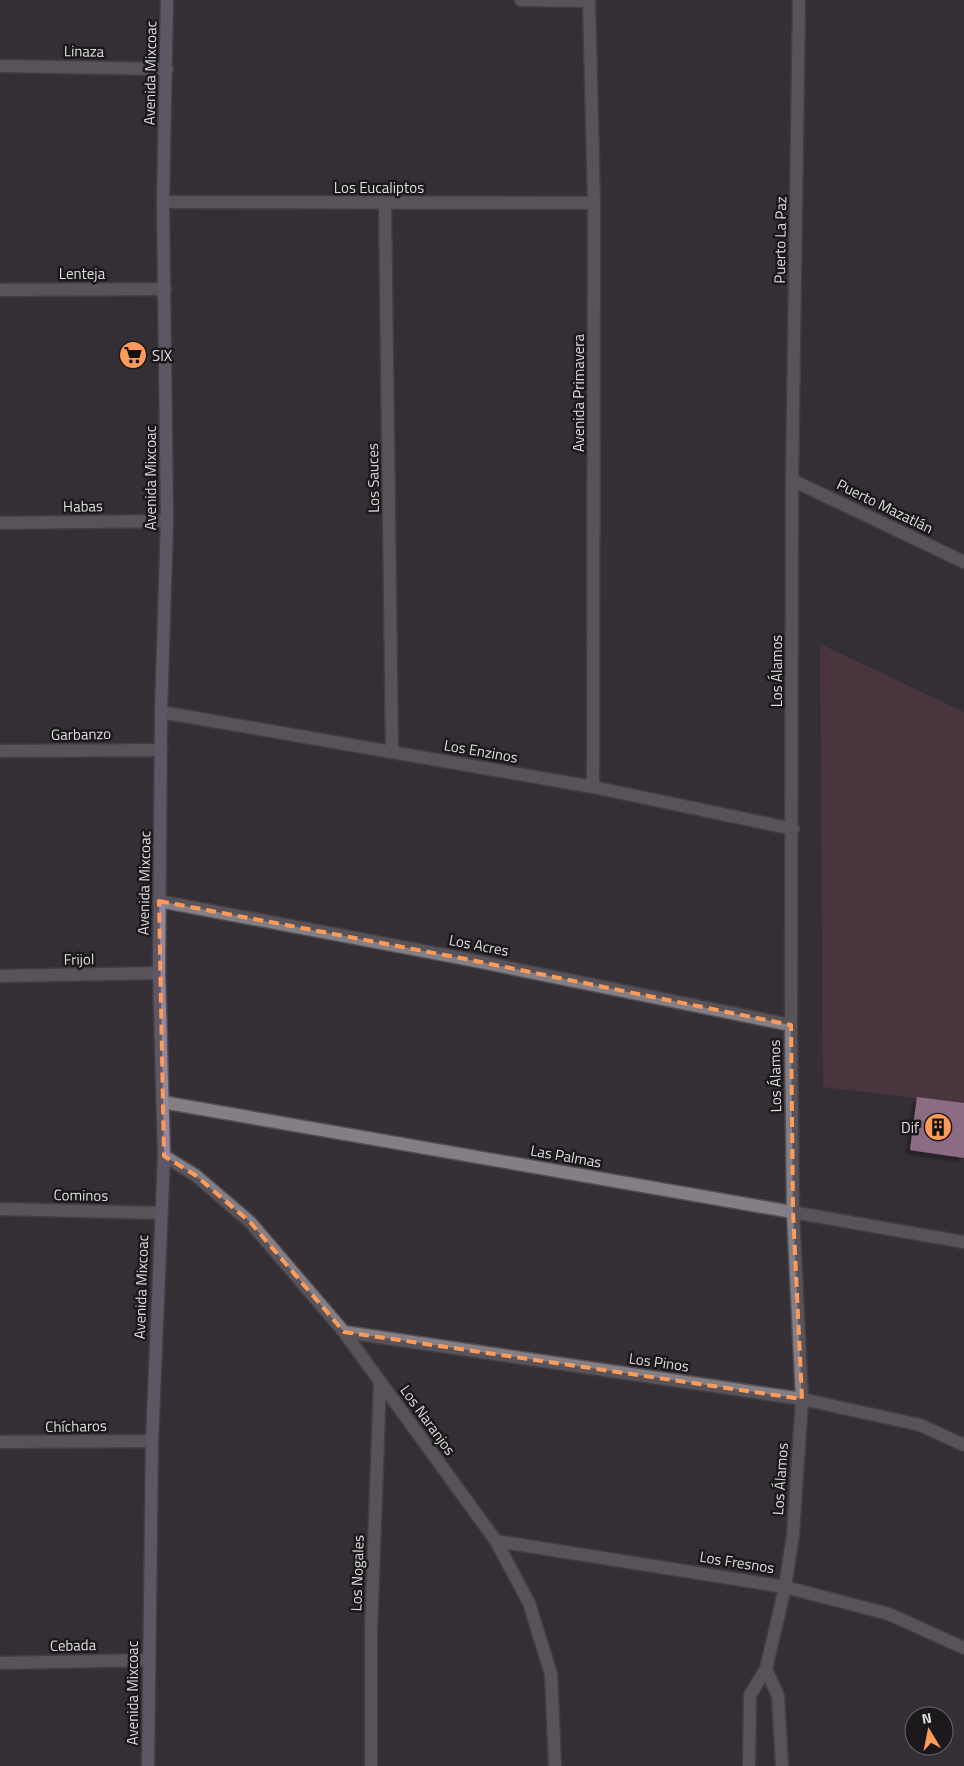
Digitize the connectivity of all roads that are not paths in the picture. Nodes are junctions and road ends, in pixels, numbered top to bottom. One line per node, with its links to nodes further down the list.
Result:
1 (167, 0): 6 (street, Avenida Mixcoac)
2 (521, 0): 3 (street)
3 (589, 0): 9 (street, Avenida Primavera)
4 (799, 0): 12 (street, Puerto La Paz)
5 (0, 66): 6 (street, Linaza)
6 (167, 69): 7 (street, Avenida Mixcoac)
7 (163, 202): 8 (street, Los Eucaliptos); 10 (street, Avenida Mixcoac)
8 (384, 203): 9 (street, Los Eucaliptos); 19 (street, Los Sauces)
9 (594, 203): 20 (street, Avenida Primavera)
10 (165, 289): 11 (street, Lenteja); 13 (street, Avenida Mixcoac)
11 (0, 290)
12 (792, 480): 15 (street, Puerto Mazatlán); 21 (street, Los Álamos)
13 (167, 521): 14 (street, Habas); 16 (street, Avenida Mixcoac)
14 (0, 523)
15 (964, 562)
16 (161, 712): 17 (street, Avenida Mixcoac); 19 (street, Los Enzinos)
17 (162, 750): 18 (street, Garbanzo); 22 (street, Avenida Mixcoac)
18 (0, 751)
19 (392, 752): 20 (street, Los Enzinos)
20 (593, 787): 21 (street, Los Enzinos)
21 (793, 829): 25 (street, Los Álamos)
22 (160, 901): 23 (street, Avenida Mixcoac); 25 (street, Los Acres)
23 (159, 973): 24 (street, Frijol); 26 (street, Avenida Mixcoac)
24 (0, 976)
25 (791, 1025): 29 (street, Los Álamos)
26 (162, 1102): 27 (street, Avenida Mixcoac); 29 (street, Las Palmas)
27 (164, 1156): 30 (street, Avenida Mixcoac); 32 (street, Los Naranjos)
28 (0, 1209): 30 (street, Cominos)
29 (793, 1211): 31 (street, Las Palmas); 34 (street, Los Álamos)
30 (161, 1213): 35 (street, Avenida Mixcoac)
31 (964, 1242)
32 (344, 1332): 33 (street, Los Naranjos); 34 (street, Los Pinos)
33 (380, 1382): 38 (street, Los Naranjos); 45 (street, Los Nogales)
34 (802, 1399): 37 (street, Los Pinos); 39 (street, Los Álamos)
35 (152, 1441): 36 (street, Chícharos); 41 (street, Avenida Mixcoac)
36 (0, 1442)
37 (964, 1445)
38 (496, 1541): 39 (street, Los Fresnos); 46 (street, Los Naranjos)
39 (785, 1586): 40 (street, Los Fresnos); 43 (street, Los Álamos)
40 (964, 1648)
41 (148, 1660): 42 (street, Cebada); 44 (street, Avenida Mixcoac)
42 (0, 1663)
43 (766, 1669): 47 (street, Los Álamos); 48 (street)
44 (148, 1766)
45 (371, 1766)
46 (555, 1766)
47 (749, 1766)
48 (782, 1766)

